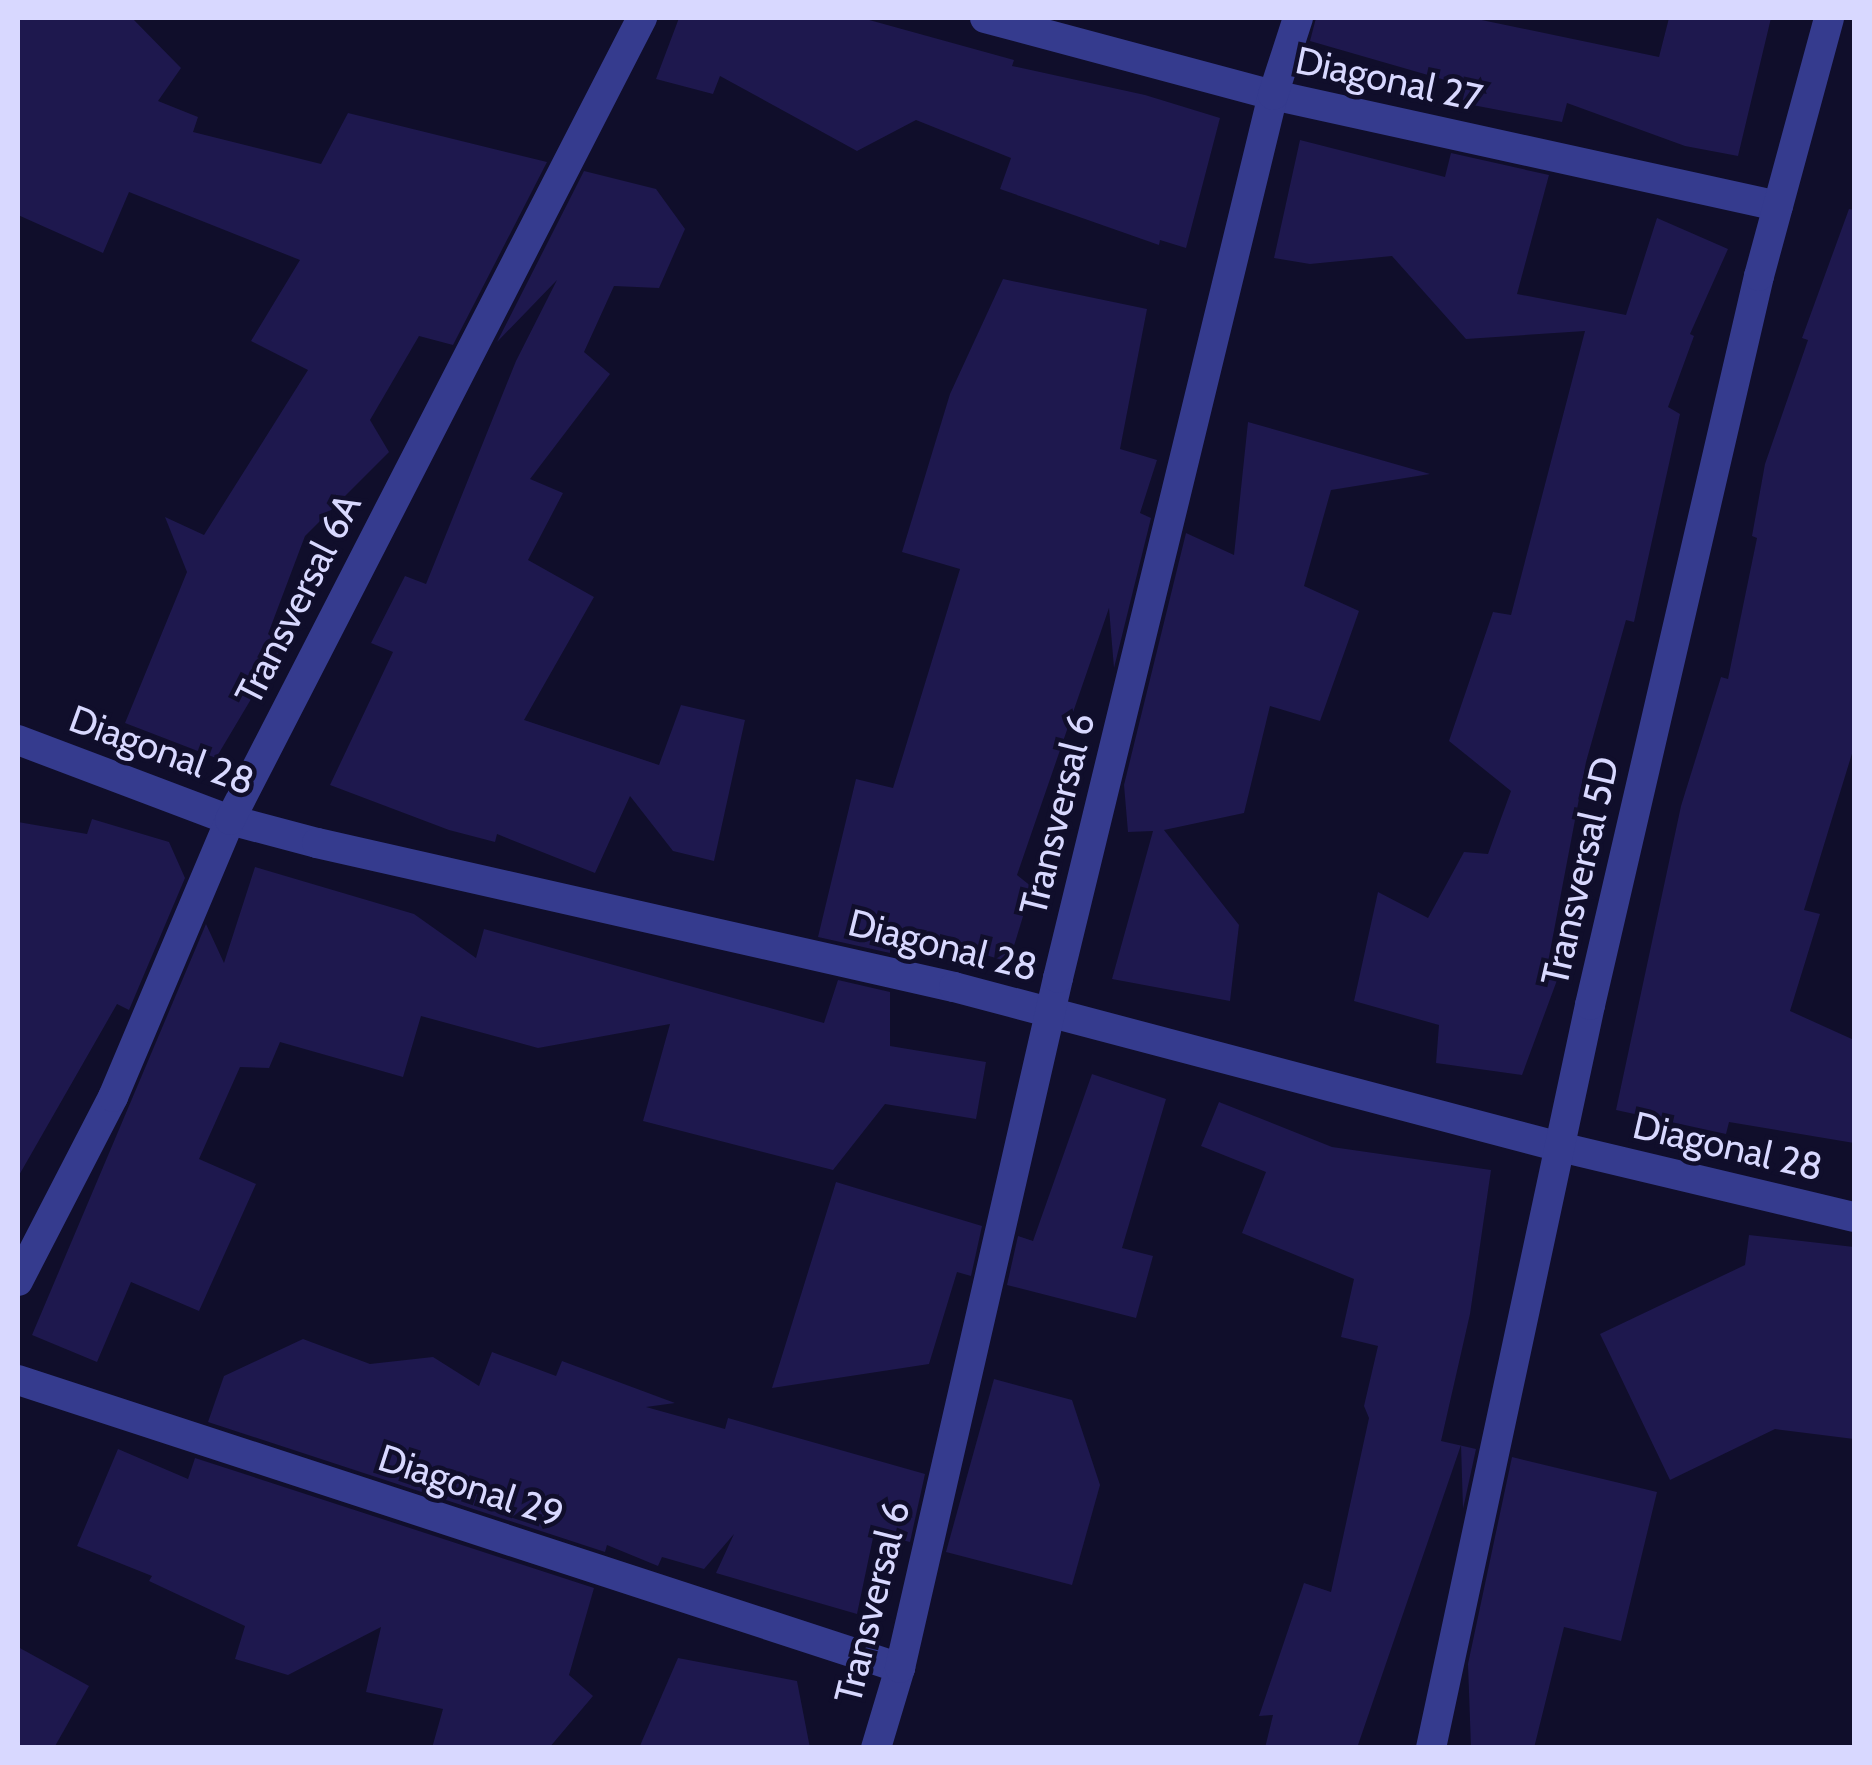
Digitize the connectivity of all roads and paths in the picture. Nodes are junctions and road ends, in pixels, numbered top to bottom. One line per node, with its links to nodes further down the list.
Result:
1 (642, 18): 8 (street, Transversal 6A)
2 (986, 18): 5 (street, Diagonal 27)
3 (1298, 18): 5 (street, Transversal 6)
4 (1829, 18): 6 (street, Transversal 5D)
5 (1273, 95): 6 (street, Diagonal 27); 9 (street, Transversal 6)
6 (1778, 206): 10 (street, Transversal 5D)
7 (18, 740): 8 (street, Diagonal 28)
8 (230, 820): 9 (street, Diagonal 28); 12 (street, Transversal 6A)
9 (1050, 1012): 10 (street, Diagonal 28); 14 (street, Transversal 6)
10 (1560, 1147): 11 (street, Diagonal 28); 16 (street, Transversal 5D)
11 (1854, 1217)
12 (18, 1280)
13 (18, 1380): 14 (street, Diagonal 29)
14 (900, 1668): 15 (street, Transversal 6)
15 (876, 1748)
16 (1431, 1748)

